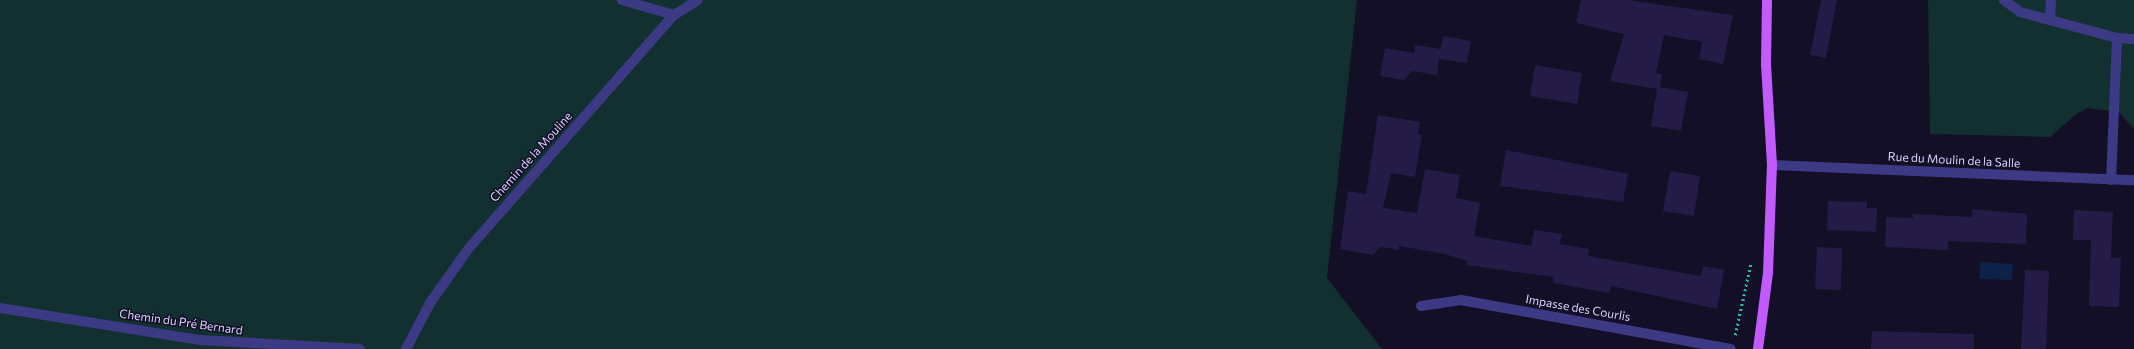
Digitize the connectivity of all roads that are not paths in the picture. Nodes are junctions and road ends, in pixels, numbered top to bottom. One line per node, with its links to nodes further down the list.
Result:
1 (622, 0): 6 (street)
2 (698, 0): 6 (street, Chemin de la Mouline)
3 (1767, 0): 10 (main road)
4 (2004, 0): 7 (street)
5 (2051, 0): 7 (street)
6 (674, 15): 16 (street, Chemin de la Mouline)
7 (2050, 19): 8 (street)
8 (2117, 38): 9 (street); 11 (street)
9 (2134, 38)
10 (1772, 165): 11 (street, Rue du Moulin de la Salle); 18 (main road)
11 (2110, 180): 12 (street, Rue du Moulin de la Salle)
12 (2134, 180)
13 (1421, 306): 17 (street, Impasse des Courlis)
14 (0, 308): 15 (street, Chemin du Pré Bernard)
15 (360, 349)
16 (406, 349)
17 (1731, 349)
18 (1758, 349)

